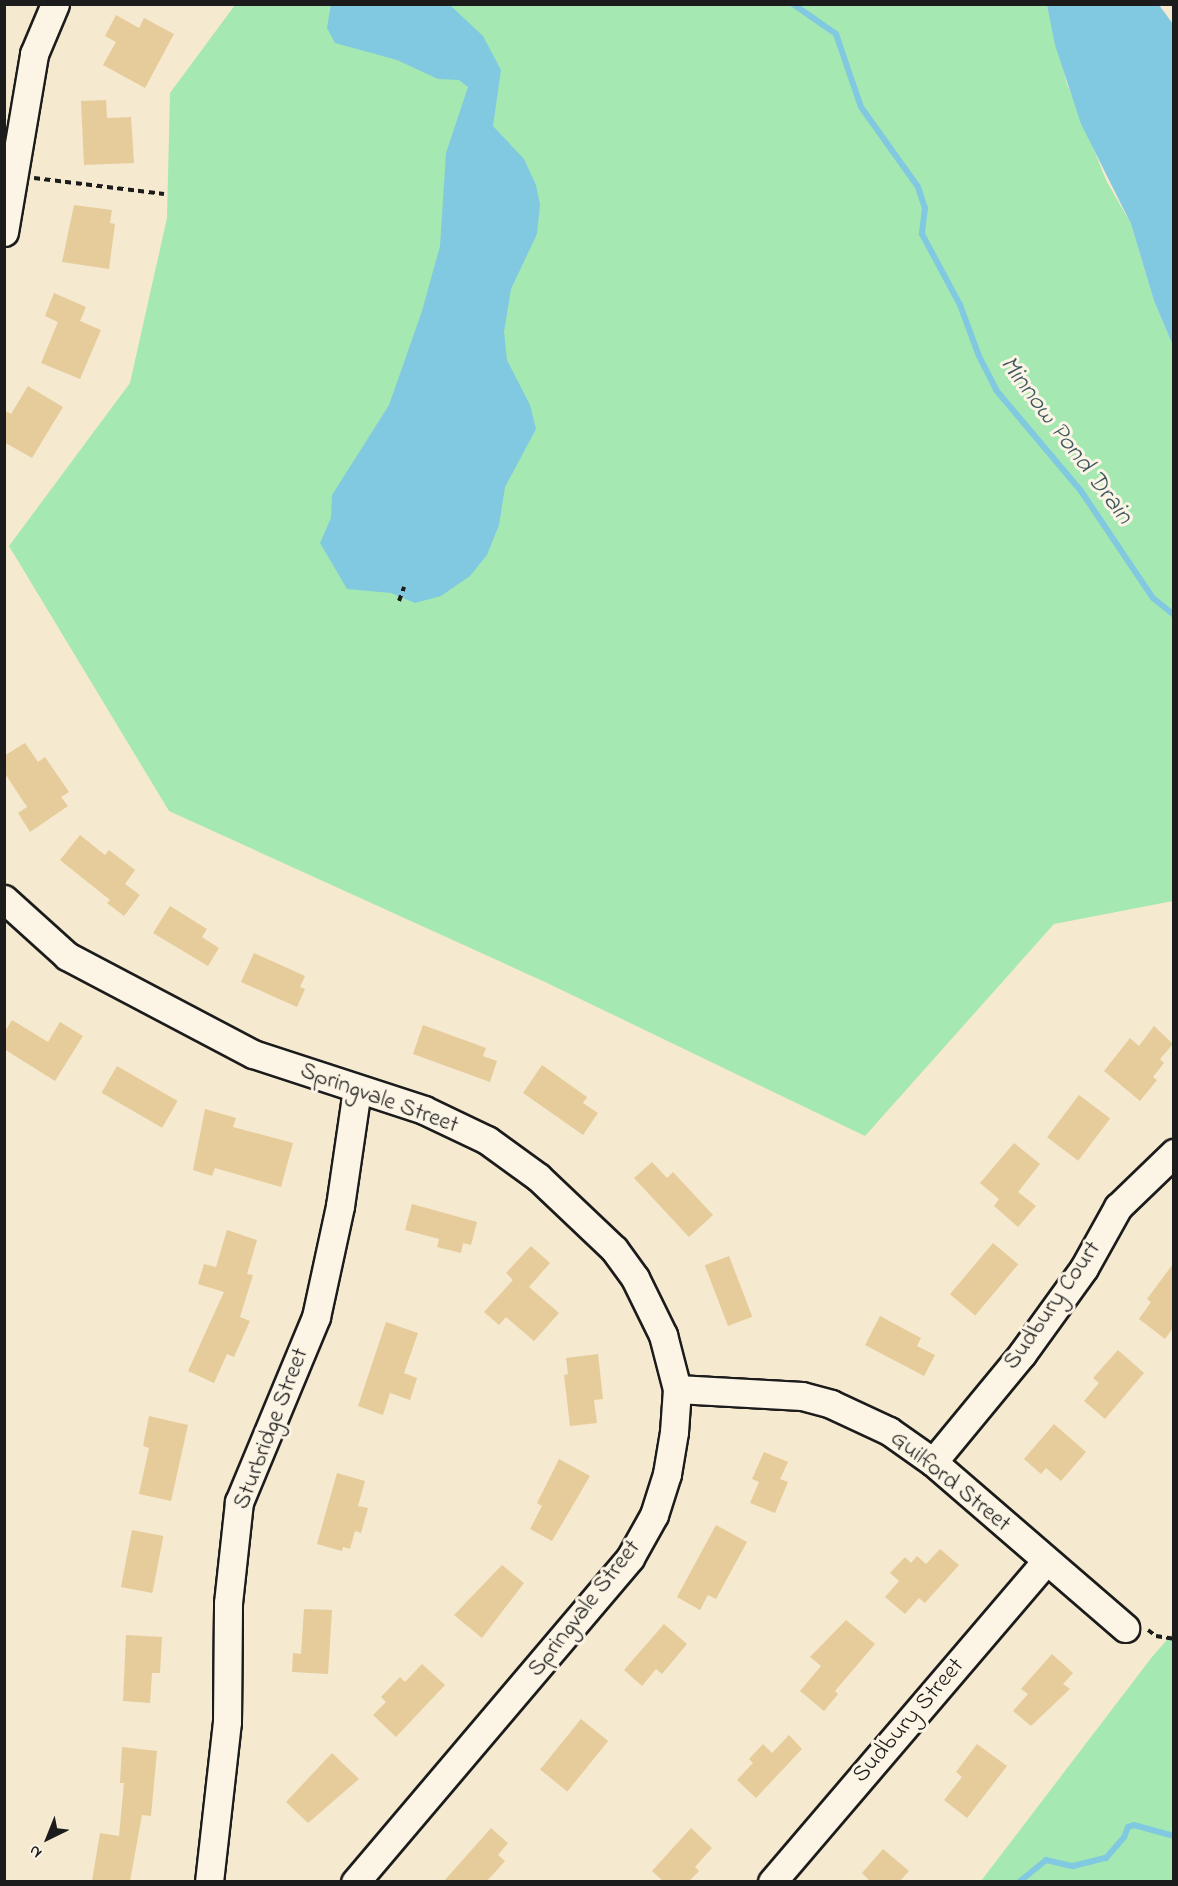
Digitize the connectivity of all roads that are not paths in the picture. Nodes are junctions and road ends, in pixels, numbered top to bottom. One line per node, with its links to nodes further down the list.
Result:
1 (55, 4): 2 (street)
2 (4, 232)
3 (4, 899): 4 (street, Springvale Street)
4 (357, 1089): 6 (street, Springvale Street); 10 (street, Sturbridge Street)
5 (1173, 1153): 7 (street, Sudbury Court)
6 (677, 1389): 7 (street, Guilford Street); 11 (street, Springvale Street)
7 (933, 1462): 8 (street, Guilford Street)
8 (1046, 1561): 9 (street, Guilford Street); 12 (street, Sudbury Street)
9 (1125, 1628)
10 (209, 1881)
11 (355, 1881)
12 (772, 1881)

